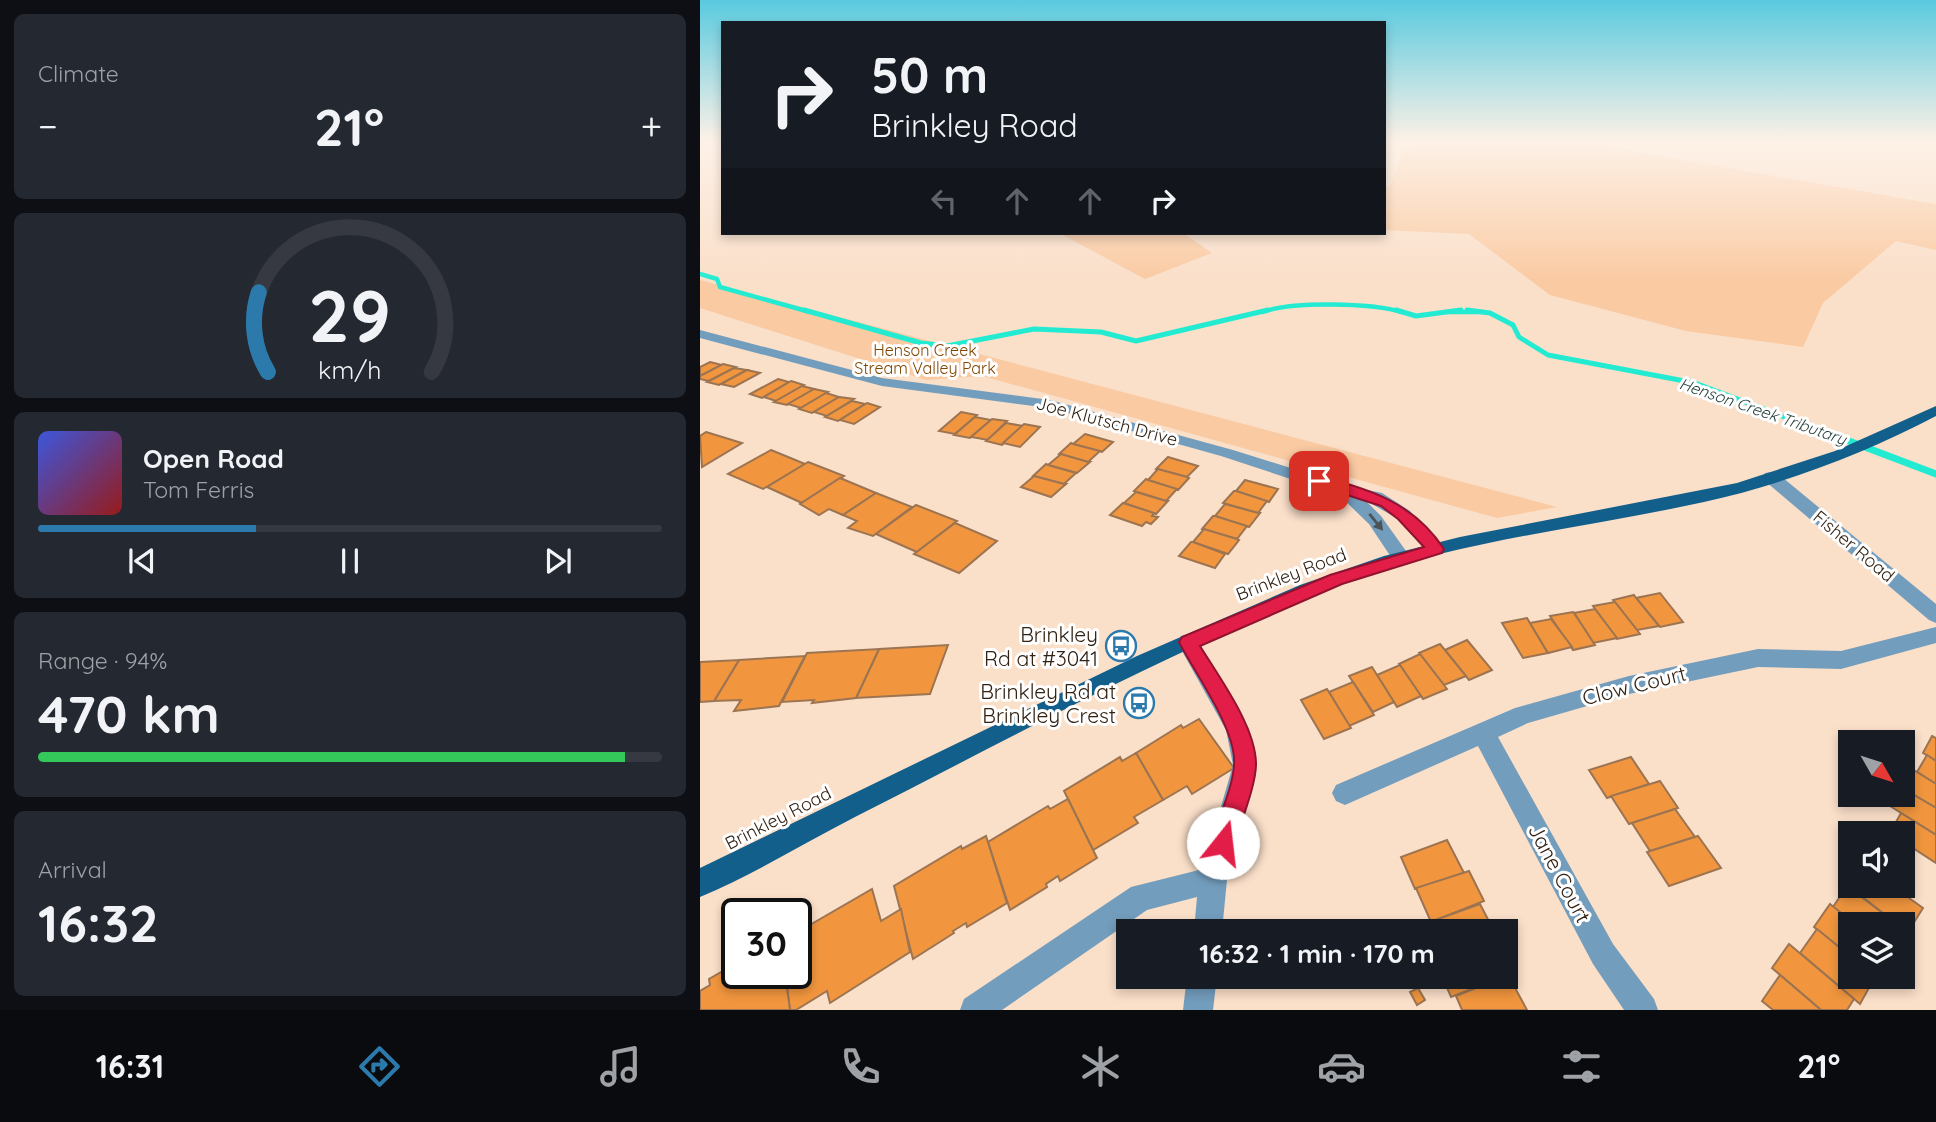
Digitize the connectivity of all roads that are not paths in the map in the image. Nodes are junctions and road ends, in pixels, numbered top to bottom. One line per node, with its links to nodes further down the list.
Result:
1 (700, 334): 4 (street, Joe Klutsch Drive)
2 (1936, 410): 3 (main road, Brinkley Road)
3 (1771, 477): 5 (main road, Brinkley Road); 7 (street, Fisher Road)
4 (1345, 491): 5 (street, Joe Klutsch Drive); 6 (street, Joe Klutsch Drive, one-way to 6)
5 (1436, 549): 6 (main road, Brinkley Road)
6 (1402, 558): 9 (main road, Brinkley Road)
7 (1936, 615)
8 (1936, 635): 10 (street, Clow Court)
9 (1188, 642): 12 (street); 13 (main road, Brinkley Road)
10 (1483, 732): 11 (street, Clow Court); 18 (street, Jane Court)
11 (1345, 793)
12 (1213, 880): 14 (street); 16 (street)
13 (700, 883)
14 (1209, 919)
15 (1200, 989): 17 (street)
16 (975, 1010)
17 (1198, 1010)
18 (1643, 1010)

